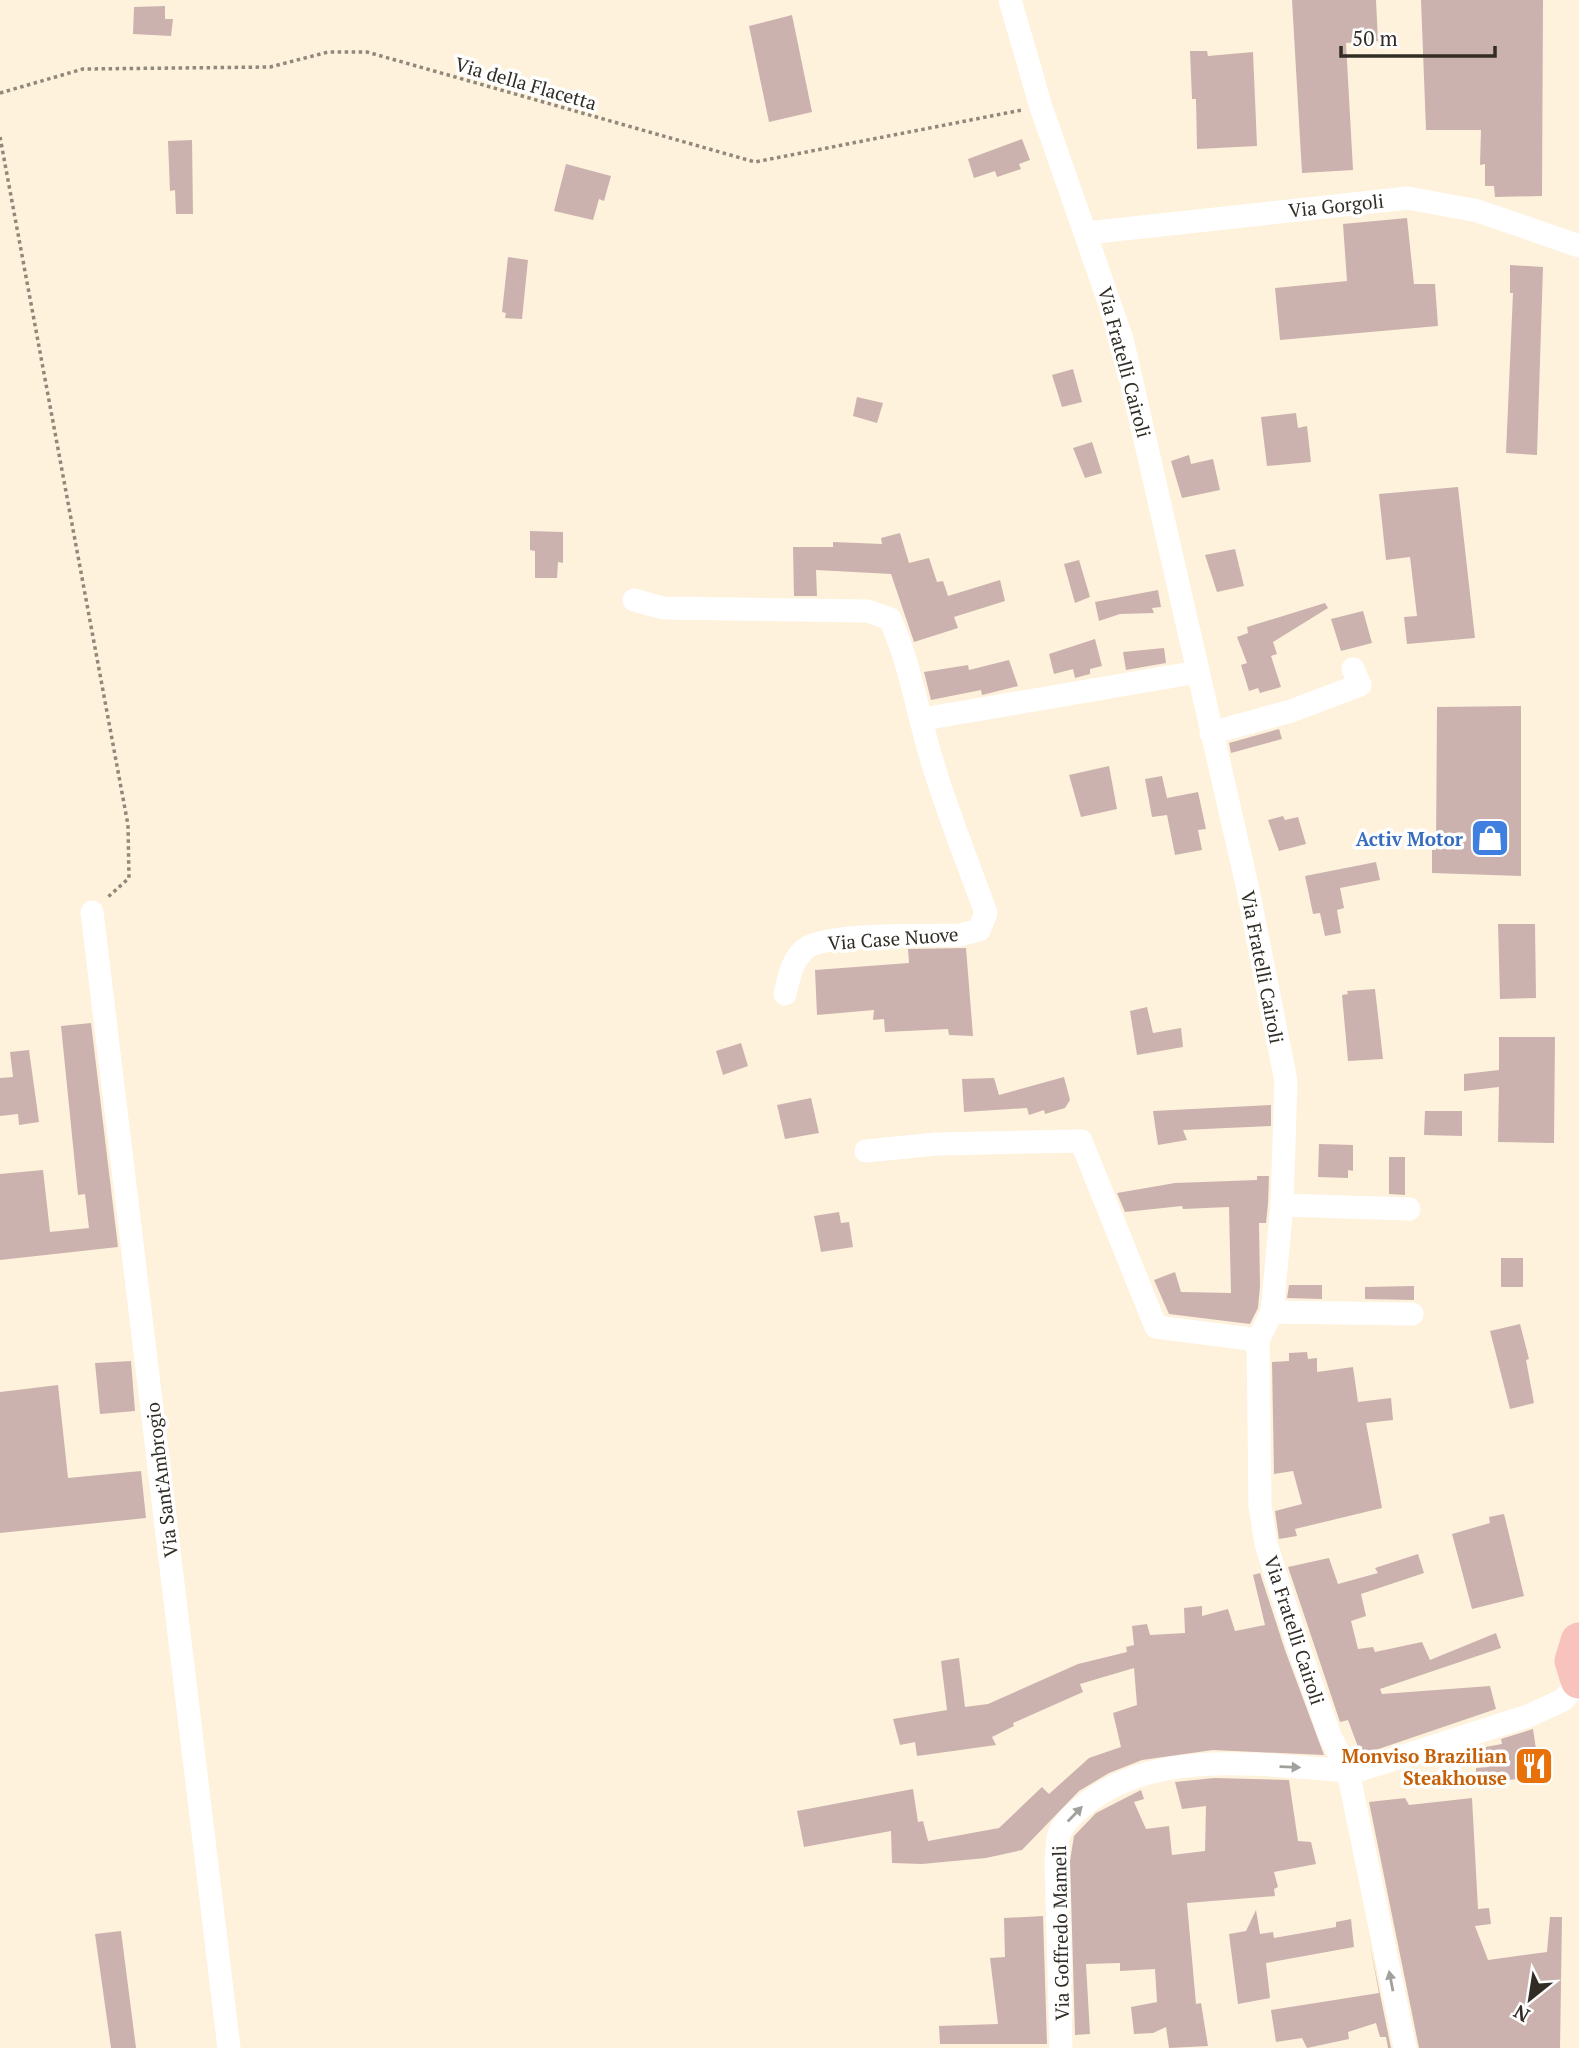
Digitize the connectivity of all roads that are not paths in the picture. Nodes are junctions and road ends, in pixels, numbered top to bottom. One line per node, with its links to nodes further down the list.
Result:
1 (1010, 0): 2 (street, Via Fratelli Cairoli)
2 (1087, 233): 3 (street, Via Gorgoli); 6 (street, Via Fratelli Cairoli)
3 (1579, 246)
4 (634, 600): 7 (street, Via Case Nuove)
5 (1353, 669): 8 (street)
6 (1198, 672): 7 (street); 8 (street, Via Fratelli Cairoli)
7 (923, 719): 10 (street, Via Case Nuove)
8 (1211, 733): 12 (street, Via Fratelli Cairoli)
9 (92, 912): 20 (street, Via Sant'Ambrogio)
10 (785, 994)
11 (866, 1151): 16 (street)
12 (1282, 1205): 13 (street); 14 (street, Via Fratelli Cairoli)
13 (1409, 1209)
14 (1272, 1312): 15 (street); 16 (street, Via Fratelli Cairoli)
15 (1412, 1314)
16 (1258, 1340): 19 (street, Via Fratelli Cairoli)
17 (1579, 1642): 18 (main road)
18 (1579, 1681): 19 (street, Via Goffredo Mameli)
19 (1348, 1771): 21 (street, Via Goffredo Mameli, one-way to 19); 22 (street, Via Fratelli Cairoli, one-way to 19)
20 (229, 2048)
21 (1061, 2048)
22 (1405, 2048)

